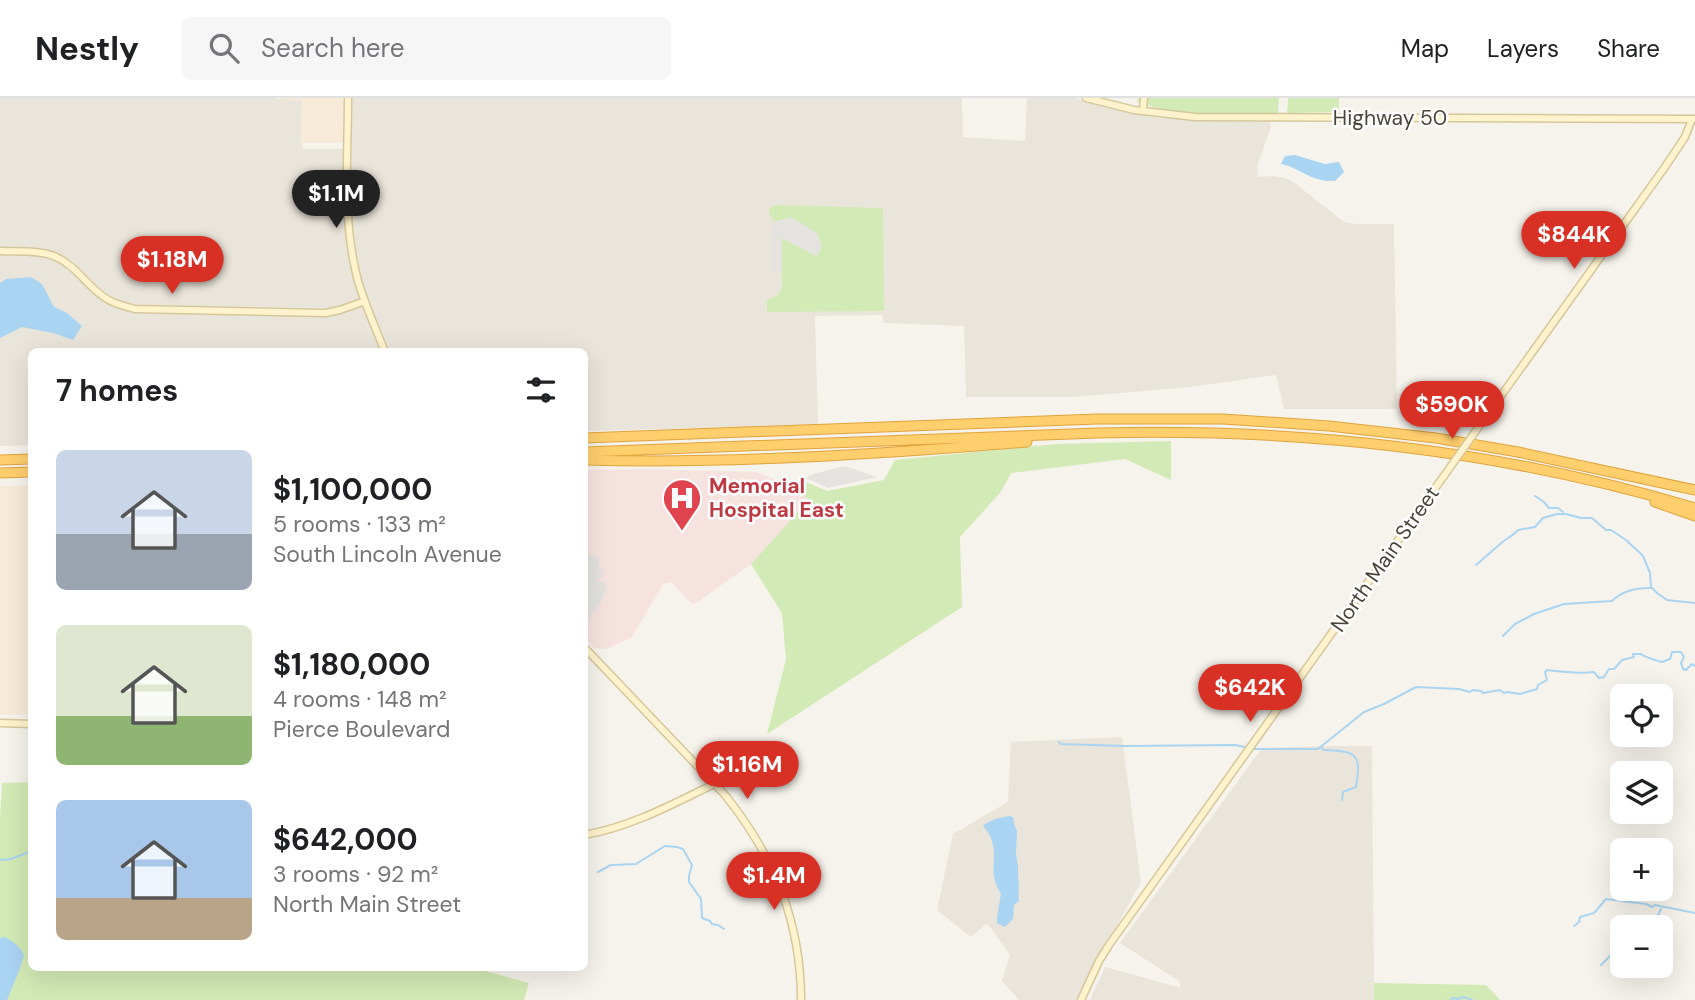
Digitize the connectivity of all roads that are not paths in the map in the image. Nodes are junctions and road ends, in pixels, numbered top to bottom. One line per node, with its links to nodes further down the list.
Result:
1 (348, 98): 7 (main road)
2 (1086, 98): 4 (main road, Highway 50)
3 (1144, 98): 4 (main road)
4 (1143, 111): 5 (main road, Highway 50)
5 (1693, 119): 27 (main road, North Main Street, bridge)
6 (0, 251): 7 (main road)
7 (365, 301): 8 (main road)
8 (383, 348)
9 (1171, 432): 11 (highway); 14 (highway); 17 (highway)
10 (588, 438): 18 (highway)
11 (588, 452)
12 (28, 459): 13 (highway)
13 (0, 460)
14 (588, 460)
15 (28, 472): 16 (highway)
16 (0, 473)
17 (1621, 488): 19 (highway); 20 (highway)
18 (1695, 492)
19 (1695, 508)
20 (1695, 516)
21 (588, 651): 24 (main road)
22 (0, 723): 23 (main road)
23 (28, 724)
24 (715, 784): 25 (main road); 26 (main road)
25 (588, 834)
26 (801, 1000)
27 (1081, 1000)

